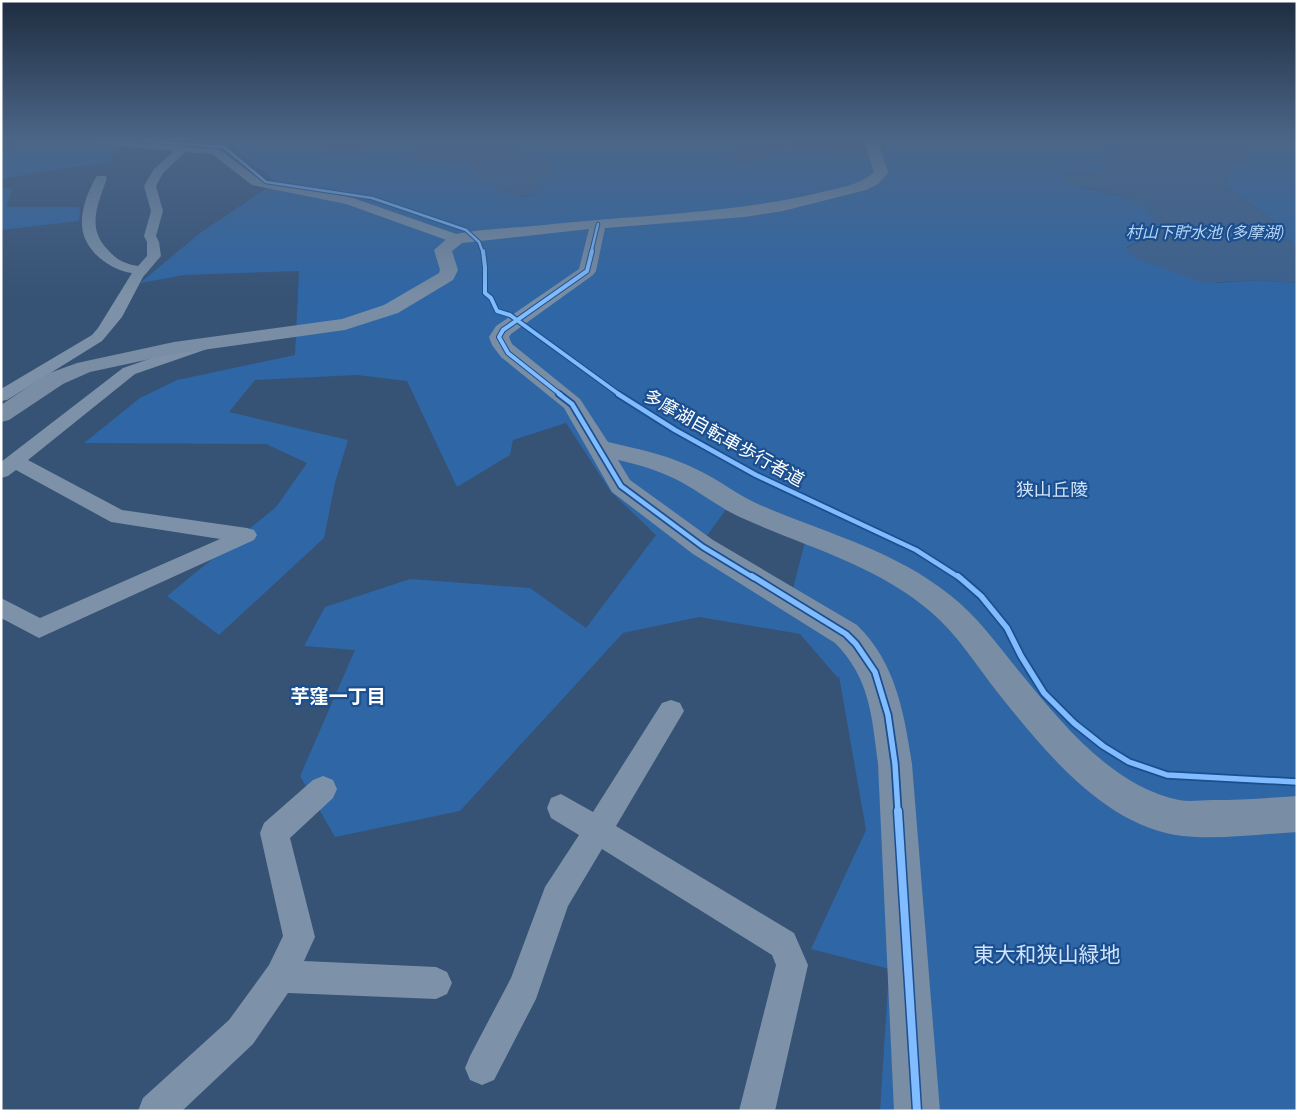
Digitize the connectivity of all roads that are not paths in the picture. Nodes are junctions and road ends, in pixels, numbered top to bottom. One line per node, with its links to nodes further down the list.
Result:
1 (96, 193): 7 (street)
2 (152, 193): 7 (street)
3 (305, 193): 6 (street)
4 (837, 193): 5 (street)
5 (598, 224): 6 (street); 11 (street)
6 (456, 239): 8 (street)
7 (141, 270): 9 (street)
8 (207, 344): 10 (street); 12 (street)
9 (1, 396)
10 (1, 415)
11 (599, 448): 17 (street); 24 (street)
12 (8, 466): 13 (street)
13 (1, 607)
14 (671, 711): 18 (street)
15 (323, 789): 19 (street)
16 (561, 808): 18 (street)
17 (1297, 814)
18 (598, 830): 21 (street); 23 (street)
19 (280, 976): 20 (street); 22 (street)
20 (436, 983)
21 (482, 1068)
22 (156, 1111)
23 (757, 1111)
24 (917, 1111)

